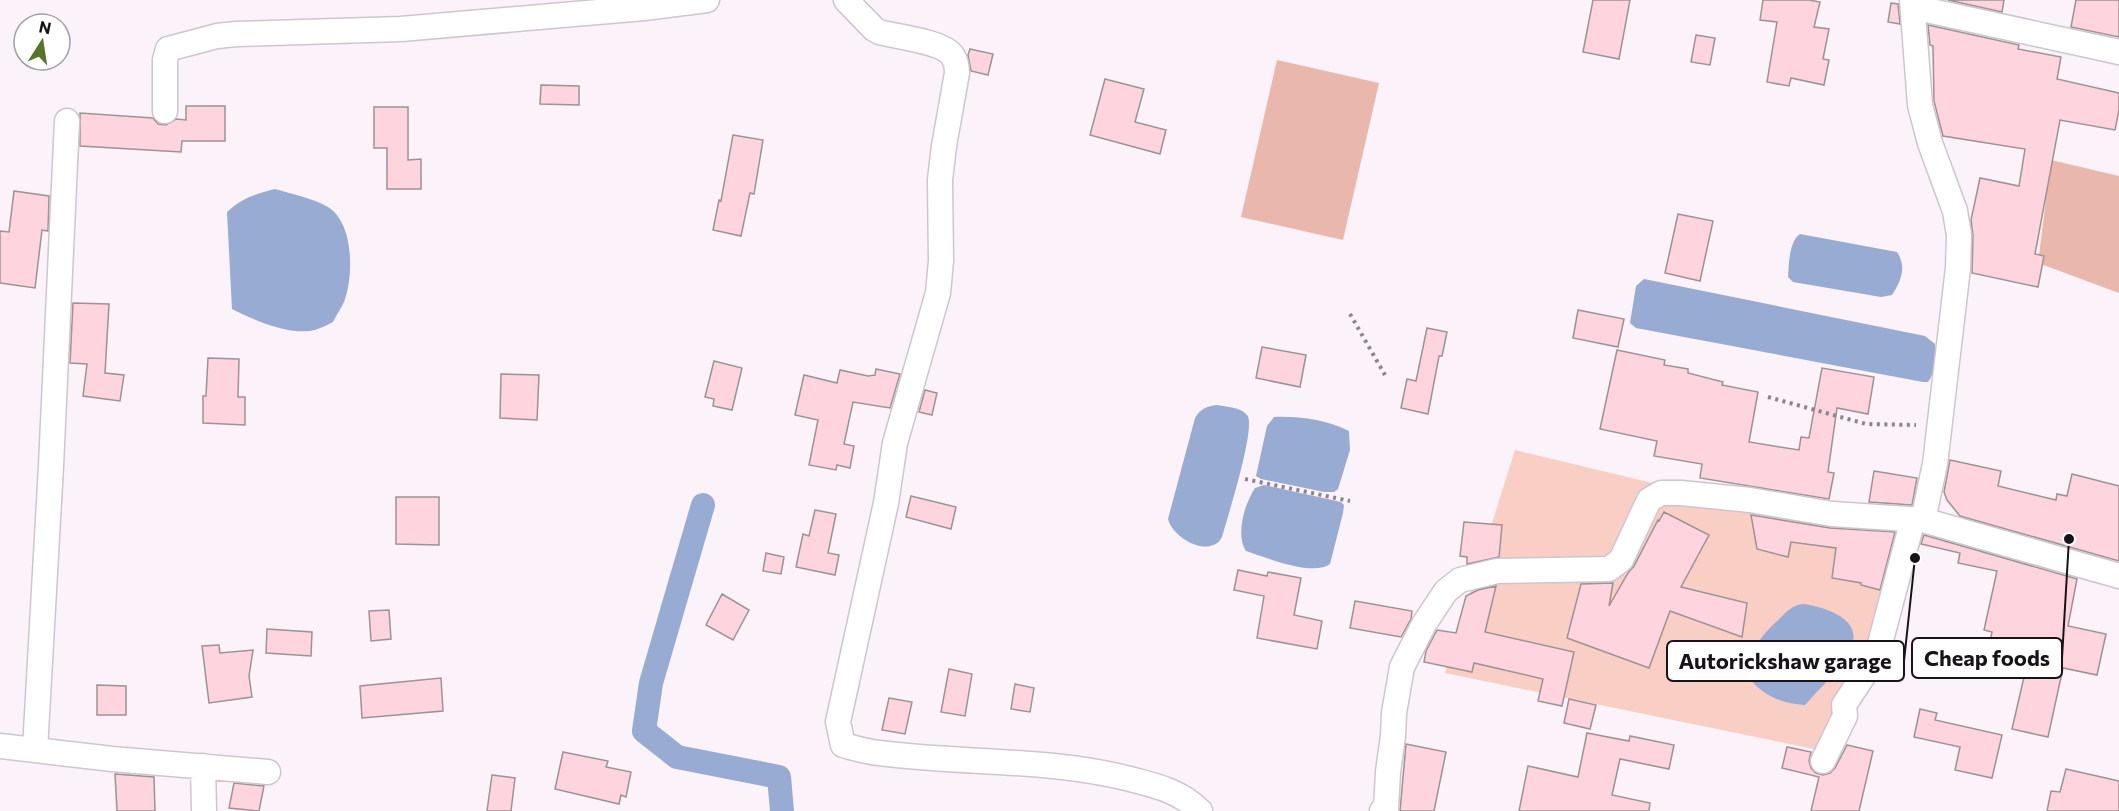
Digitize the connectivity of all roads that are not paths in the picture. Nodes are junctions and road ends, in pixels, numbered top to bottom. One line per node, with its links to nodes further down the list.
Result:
1 (707, 0): 5 (street)
2 (846, 0): 15 (street)
3 (1912, 4): 4 (street); 7 (street)
4 (2119, 52)
5 (165, 111)
6 (67, 120): 10 (street)
7 (1918, 519): 8 (street); 11 (street); 16 (street)
8 (2119, 576)
9 (0, 746): 10 (street)
10 (35, 750): 12 (street)
11 (1823, 760)
12 (203, 766): 13 (street); 14 (street)
13 (268, 772)
14 (204, 811)
15 (1200, 811)
16 (1382, 811)

